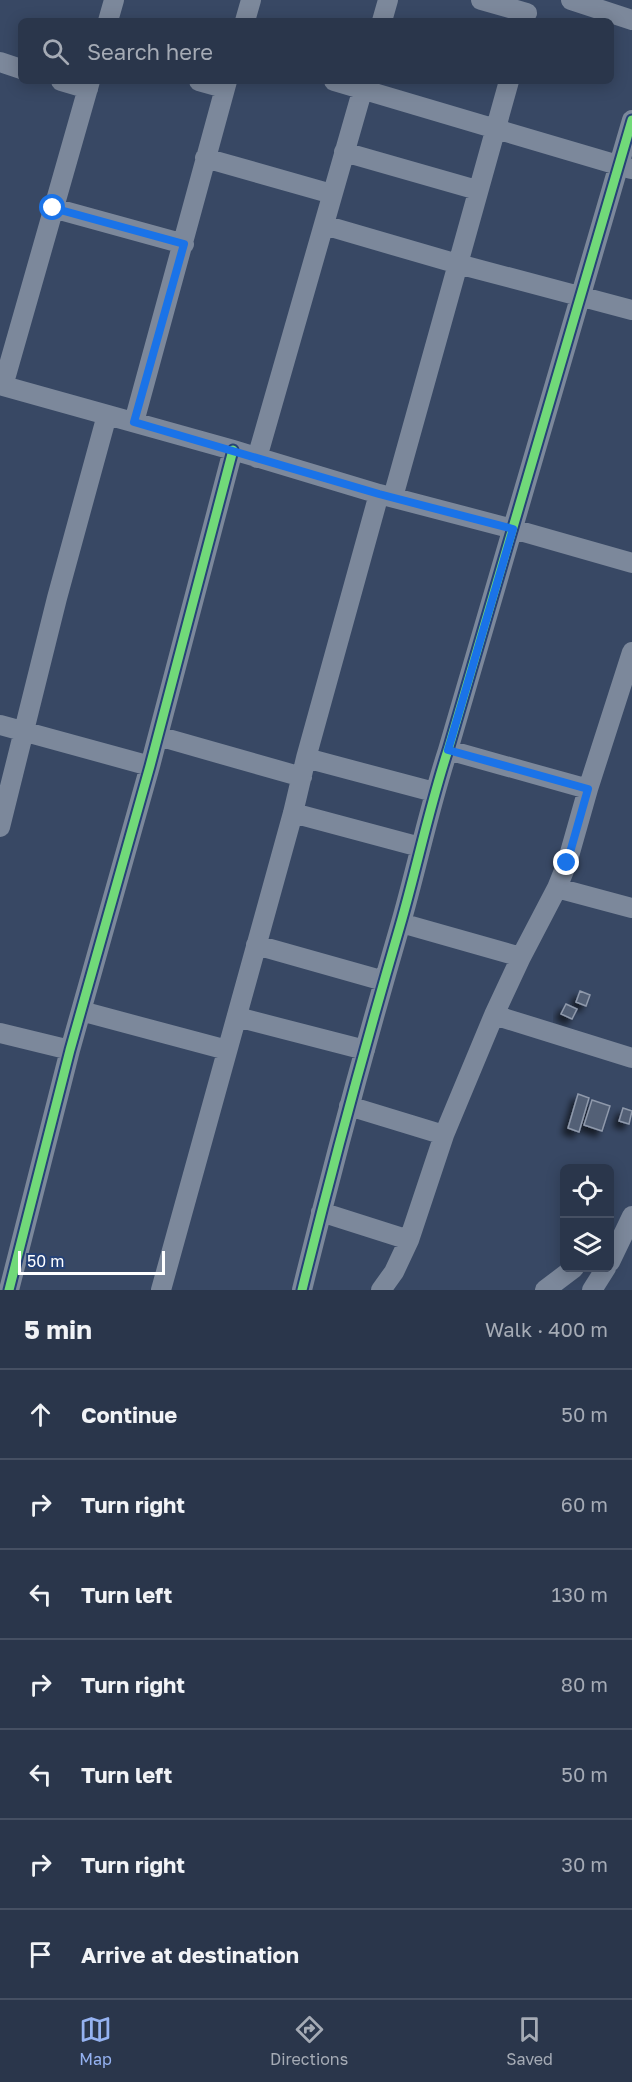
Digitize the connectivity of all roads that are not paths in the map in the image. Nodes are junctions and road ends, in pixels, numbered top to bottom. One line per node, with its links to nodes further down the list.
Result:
1 (114, 0): 7 (street)
2 (251, 0): 8 (street)
3 (388, 0): 9 (street)
4 (481, 0): 6 (street)
5 (571, 0): 10 (street)
6 (527, 11)
7 (109, 18)
8 (246, 18)
9 (383, 18)
10 (632, 20)
11 (0, 62): 12 (street)
12 (18, 68)
13 (226, 84): 20 (street)
14 (507, 84): 18 (street)
15 (89, 85): 24 (street)
16 (364, 85): 18 (street); 19 (street)
17 (632, 120): 21 (street)
18 (495, 130): 21 (street); 22 (street)
19 (344, 152): 22 (street); 23 (street)
20 (205, 159): 23 (street); 26 (street)
21 (626, 167): 28 (street)
22 (477, 190): 27 (street)
23 (332, 194): 25 (street)
24 (53, 208): 26 (street); 30 (street)
25 (324, 225): 27 (street); 34 (street)
26 (184, 244): 32 (street)
27 (458, 264): 28 (street); 35 (street)
28 (581, 296): 29 (street); 36 (street)
29 (632, 310)
30 (2, 386): 31 (street)
31 (107, 416): 32 (street); 40 (street)
32 (134, 422): 33 (street)
33 (233, 450): 34 (street); 41 (street)
34 (257, 458): 35 (street)
35 (386, 496): 36 (street); 43 (street)
36 (513, 529): 37 (street); 42 (street)
37 (632, 563)
38 (632, 652): 46 (street)
39 (0, 725): 40 (street)
40 (24, 732): 44 (street); 49 (street)
41 (158, 736): 44 (street); 45 (street)
42 (448, 750): 46 (street); 47 (street)
43 (306, 758): 45 (street); 47 (street)
44 (150, 766): 57 (street)
45 (302, 777): 48 (street)
46 (588, 789): 51 (street)
47 (434, 792): 50 (street)
48 (293, 813): 50 (street); 54 (street)
49 (0, 827)
50 (420, 847): 53 (street)
51 (557, 888): 52 (street); 55 (street)
52 (632, 908)
53 (401, 923): 55 (street); 56 (street)
54 (256, 945): 56 (street); 59 (street)
55 (521, 957): 58 (street)
56 (384, 981): 63 (street)
57 (81, 1011): 61 (street); 62 (street)
58 (494, 1015): 64 (street); 66 (street)
59 (237, 1017): 62 (street); 63 (street)
60 (0, 1033): 61 (street)
61 (70, 1050): 74 (street)
62 (227, 1050): 75 (street)
63 (365, 1050): 65 (street)
64 (632, 1058)
65 (350, 1106): 66 (street); 67 (street)
66 (444, 1135): 70 (street)
67 (321, 1212): 70 (street); 76 (street)
68 (631, 1220): 69 (street); 71 (street)
69 (614, 1235)
70 (409, 1240): 77 (street)
71 (614, 1252)
72 (569, 1272): 78 (street)
73 (603, 1272): 79 (street)
74 (9, 1290)
75 (161, 1290)
76 (302, 1290)
77 (381, 1290)
78 (545, 1290)
79 (592, 1290)

